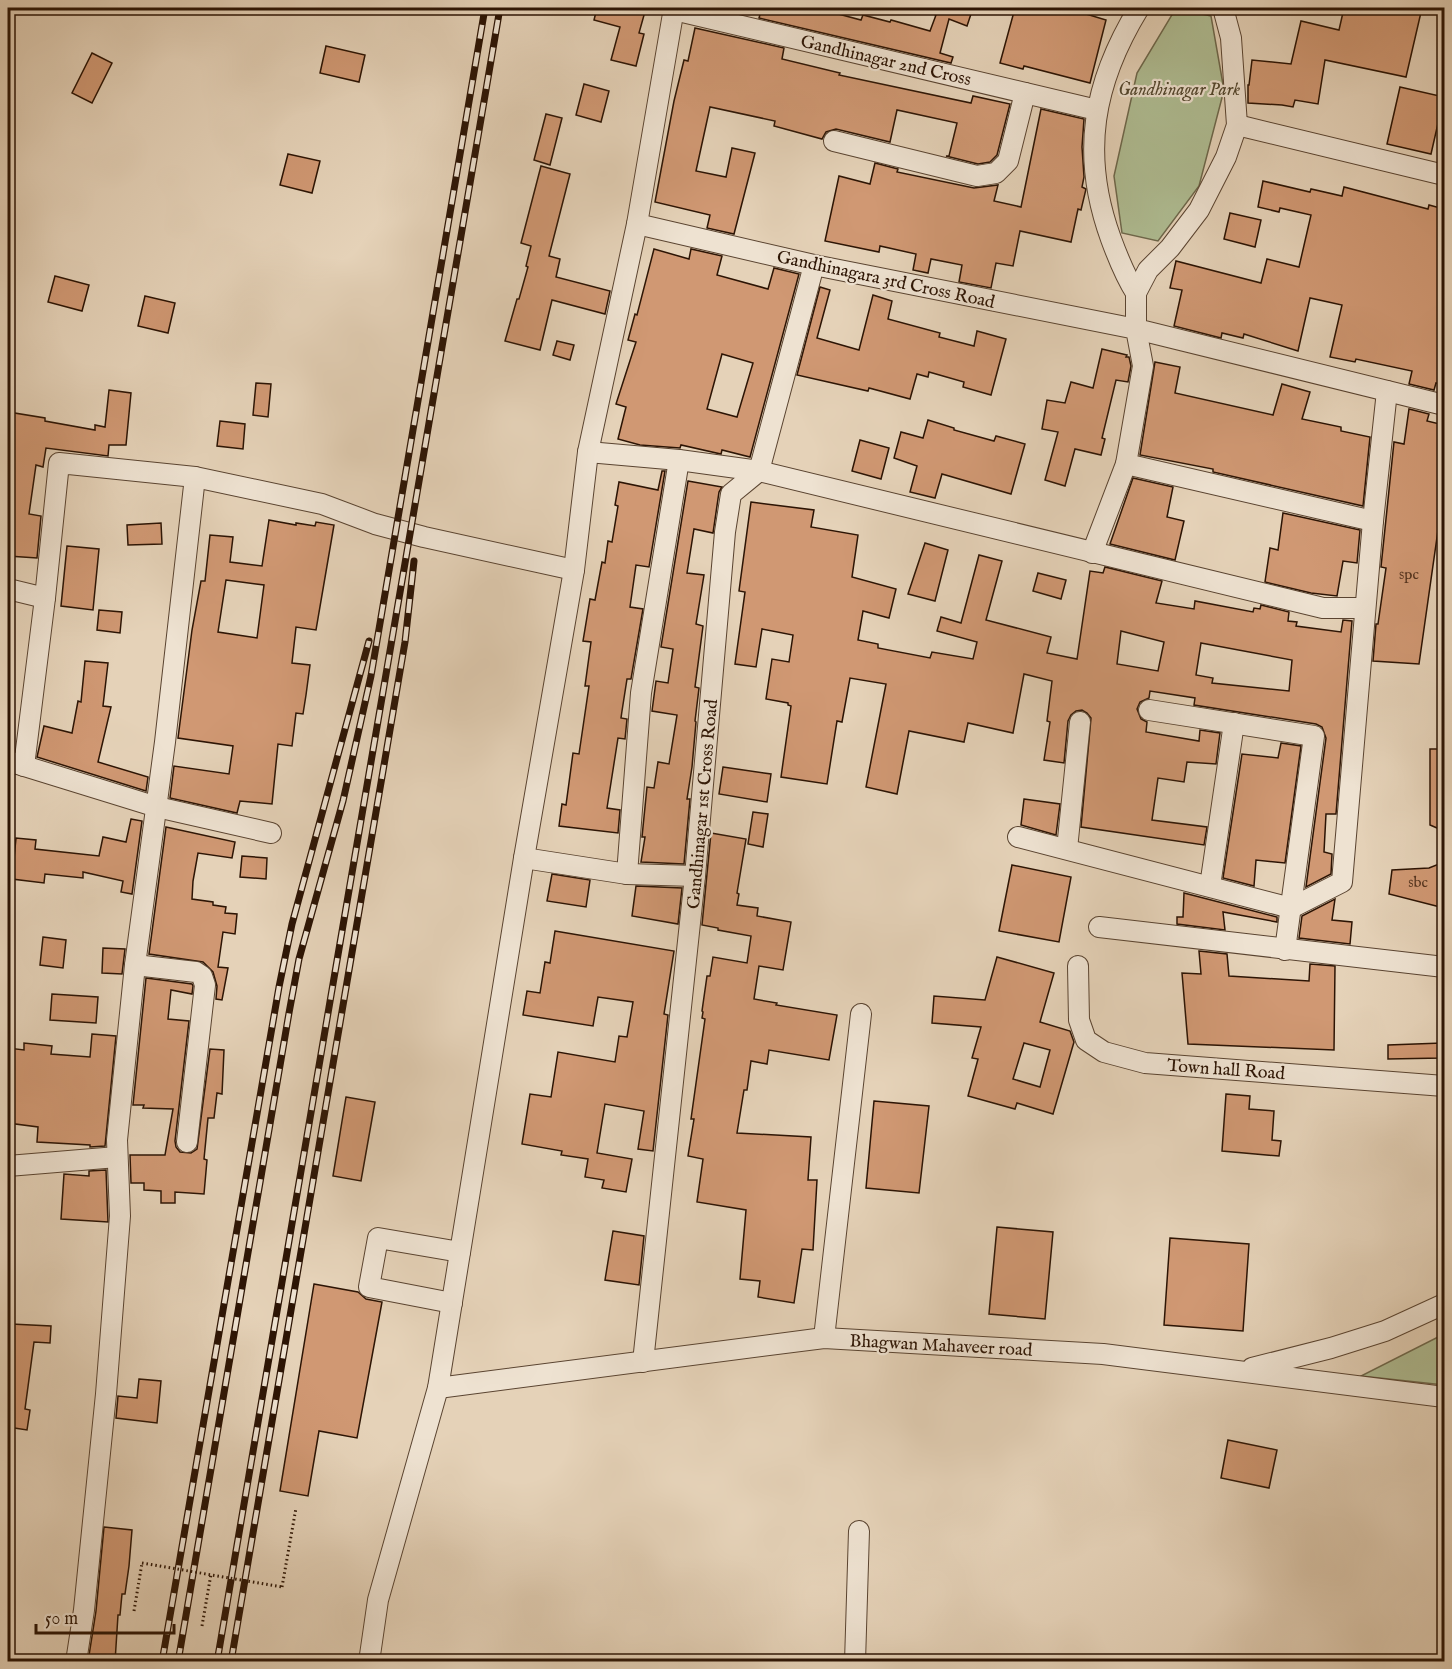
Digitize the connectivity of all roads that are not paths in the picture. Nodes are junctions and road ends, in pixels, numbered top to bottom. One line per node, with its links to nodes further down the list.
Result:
1 (1139, 8): 5 (street)
2 (1223, 8): 6 (street)
3 (674, 9): 4 (street, Gandhinagar 2nd Cross); 9 (street)
4 (1025, 93): 5 (street, Gandhinagar 2nd Cross); 7 (street)
5 (1097, 110): 11 (street)
6 (1236, 125): 8 (street); 11 (street)
7 (834, 141)
8 (1444, 175)
9 (637, 224): 10 (street, Gandhinagara 3rd Cross Road); 15 (street)
10 (814, 266): 12 (street, Gandhinagara 3rd Cross Road); 18 (street)
11 (1136, 293): 12 (street)
12 (1136, 329): 13 (street, Gandhinagara 3rd Cross Road); 17 (street)
13 (1387, 391): 14 (street, Gandhinagara 3rd Cross Road); 20 (street)
14 (1444, 405)
15 (588, 452): 16 (street); 22 (street)
16 (679, 460): 18 (street); 35 (street)
17 (1125, 465): 20 (street); 21 (street)
18 (759, 471): 21 (street); 36 (street, Gandhinagar 1st Cross Road)
19 (195, 477): 22 (street); 24 (street); 30 (street)
20 (1373, 521): 25 (street)
21 (1092, 553): 25 (street)
22 (574, 570): 34 (street)
23 (8, 589): 24 (street)
24 (45, 598): 29 (street)
25 (1365, 608): 38 (street)
26 (1149, 710): 28 (street)
27 (1080, 722): 33 (street)
28 (1234, 723): 37 (street); 38 (street)
29 (16, 763): 30 (street)
30 (157, 807): 31 (street); 41 (street)
31 (271, 833)
32 (1018, 837): 33 (street)
33 (1067, 849): 37 (street)
34 (524, 858): 35 (street); 49 (street)
35 (627, 874): 36 (street)
36 (695, 876): 53 (street, Gandhinagar 1st Cross Road)
37 (1210, 886): 38 (street)
38 (1291, 908): 40 (street)
39 (1100, 927): 40 (street)
40 (1285, 950): 43 (street)
41 (135, 965): 46 (street); 47 (street)
42 (1078, 966): 45 (street, Town hall Road)
43 (1444, 967)
44 (861, 1014): 52 (street)
45 (1444, 1086)
46 (187, 1142)
47 (117, 1157): 48 (street); 58 (street)
48 (8, 1166)
49 (460, 1252): 50 (street); 50 (street)
50 (452, 1303): 55 (street)
51 (1444, 1304): 54 (street)
52 (824, 1338): 53 (street, Bhagwan Mahaveer road); 54 (street, Bhagwan Mahaveer road)
53 (643, 1362): 55 (street, Bhagwan Mahaveer road)
54 (1240, 1371): 56 (street, Bhagwan Mahaveer road)
55 (438, 1388): 59 (street)
56 (1444, 1397)
57 (859, 1531): 60 (street)
58 (76, 1662)
59 (369, 1662)
60 (855, 1662)

